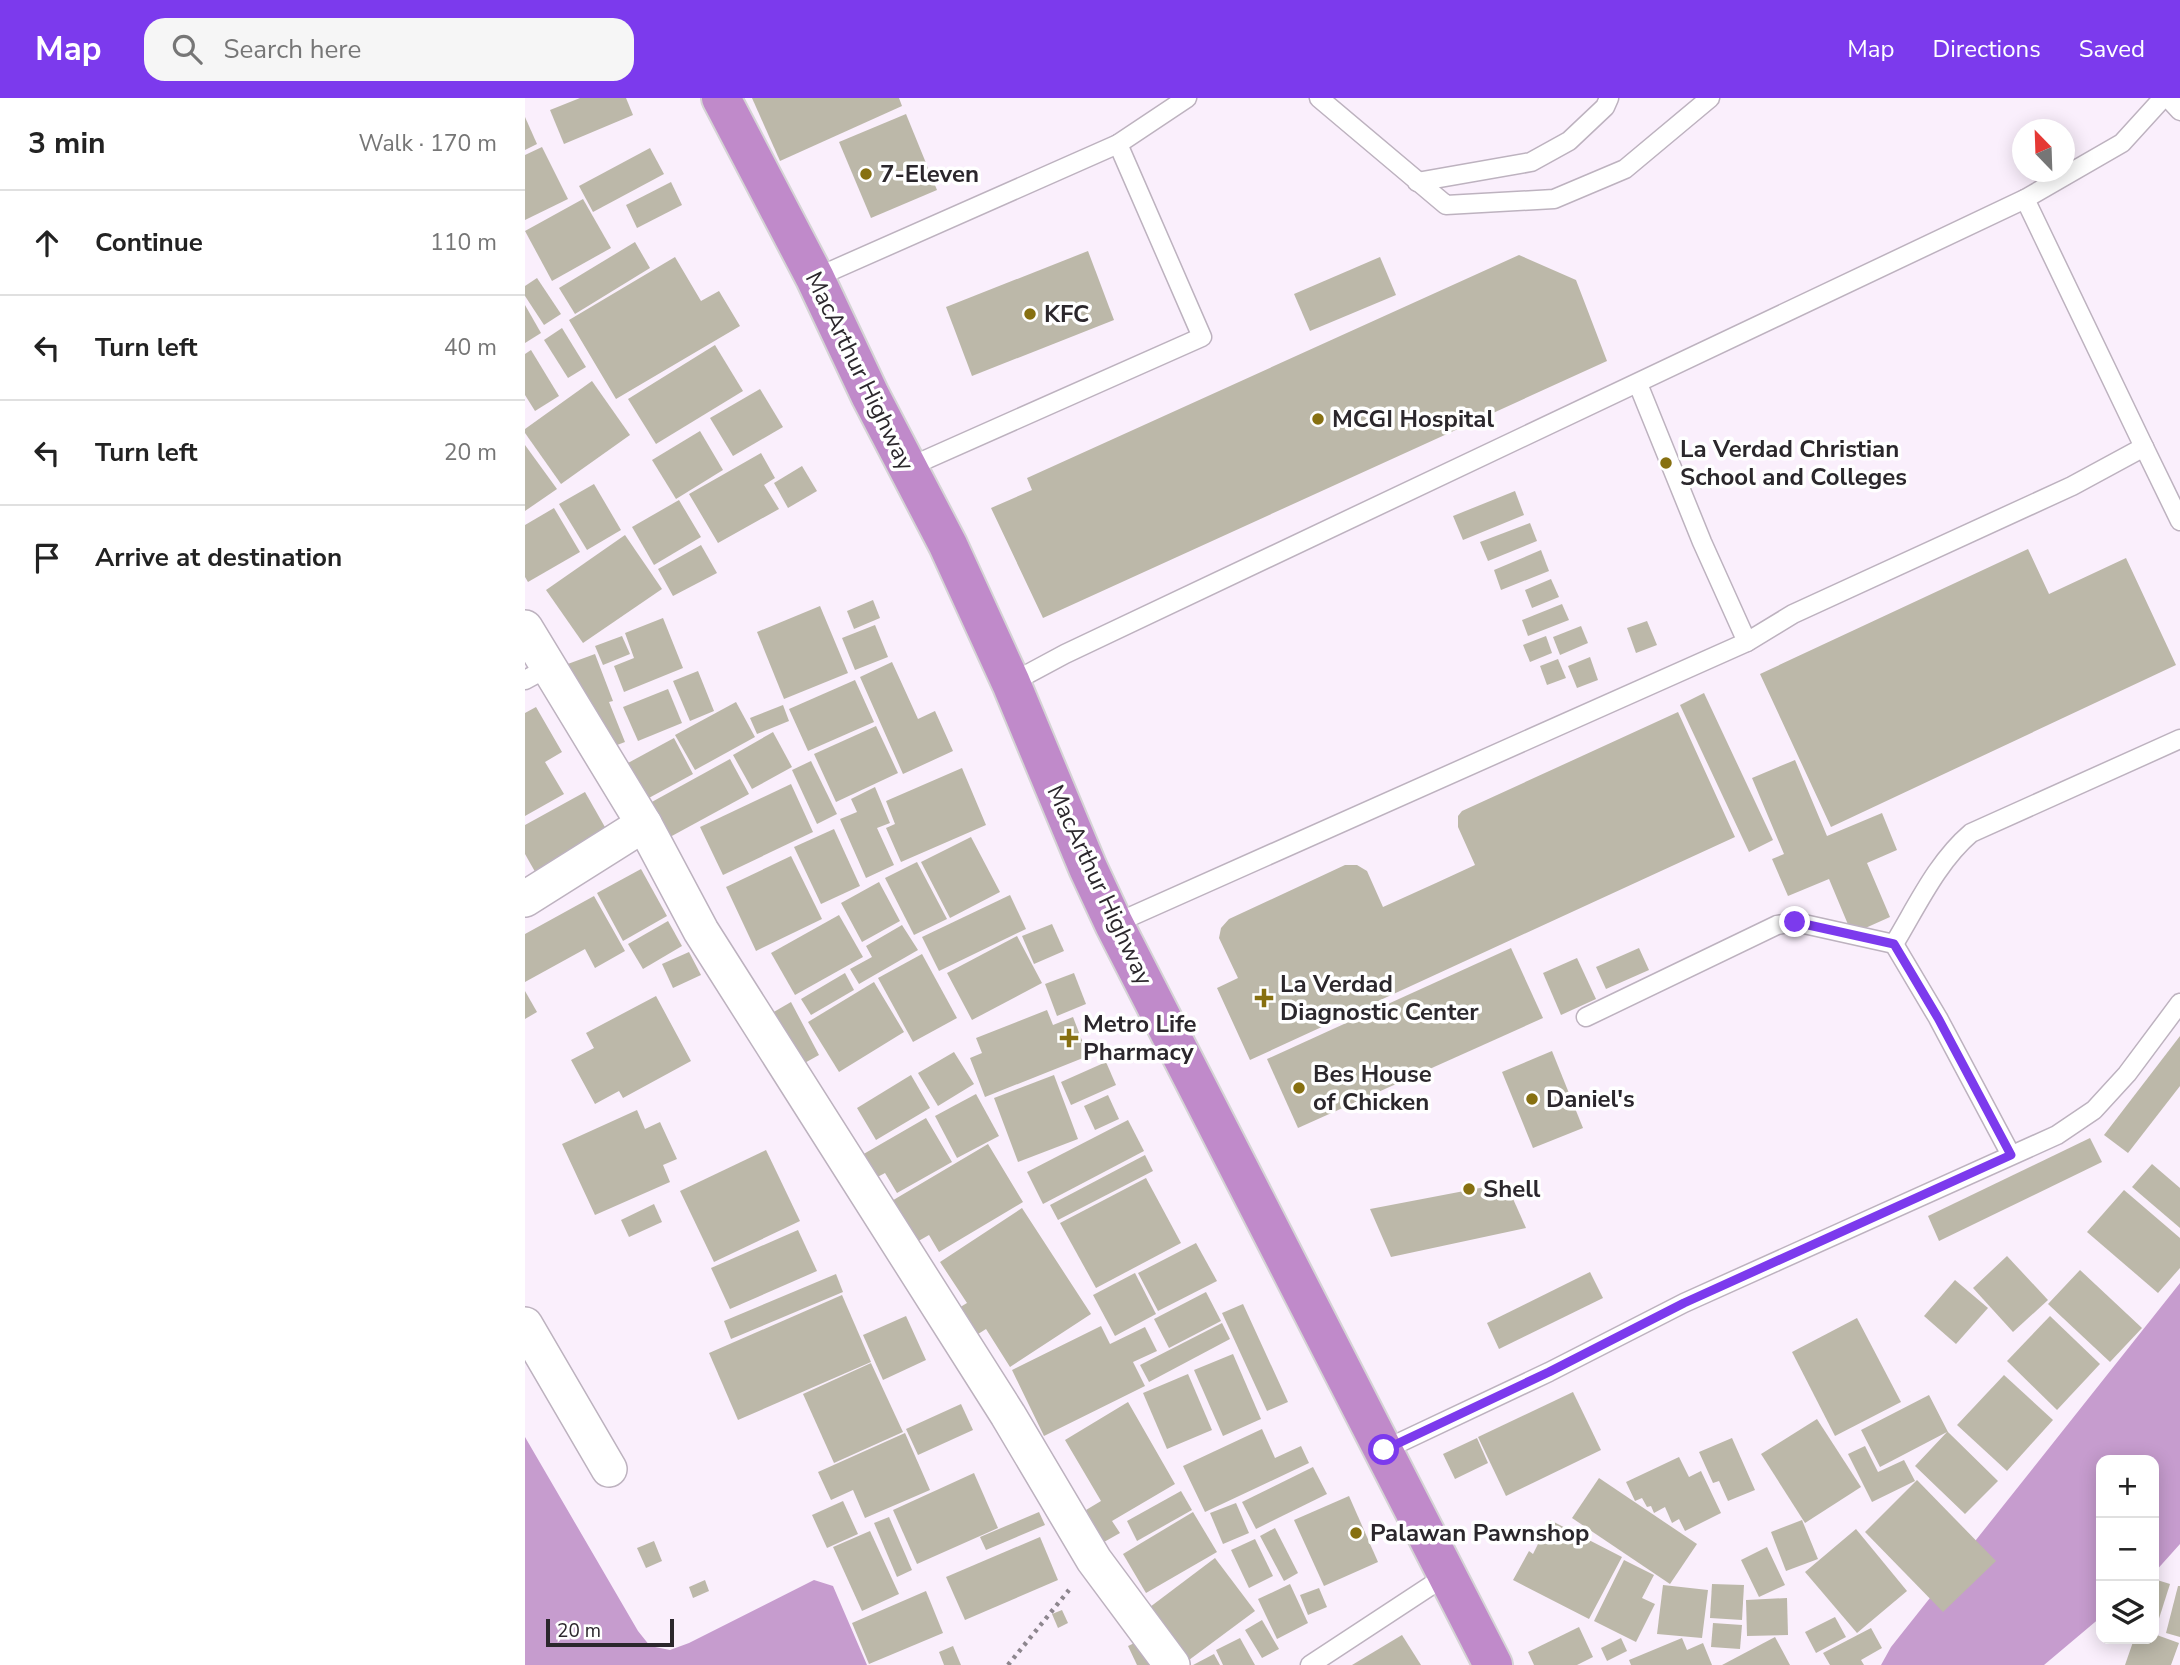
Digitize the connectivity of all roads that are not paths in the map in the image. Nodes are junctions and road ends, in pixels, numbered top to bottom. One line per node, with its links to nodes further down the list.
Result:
1 (721, 98): 11 (highway, MacArthur Highway)
2 (1187, 98): 8 (lane)
3 (1319, 98): 9 (lane)
4 (1609, 98): 9 (lane)
5 (1710, 98): 9 (lane)
6 (2165, 98): 7 (lane); 10 (lane)
7 (2180, 111)
8 (1118, 144): 11 (lane); 14 (lane)
9 (1417, 182)
10 (2025, 199): 12 (lane); 13 (lane)
11 (815, 278): 14 (highway, MacArthur Highway)
12 (1638, 384): 17 (lane); 19 (lane)
13 (2144, 447): 15 (lane); 17 (lane)
14 (907, 468): 19 (highway, MacArthur Highway)
15 (2180, 521)
16 (525, 628): 18 (street)
17 (1747, 642): 23 (lane)
18 (537, 673): 21 (street)
19 (1011, 683): 23 (highway, MacArthur Highway)
20 (2180, 740): 24 (lane)
21 (644, 824): 22 (street); 33 (street)
22 (525, 899)
23 (1114, 924): 29 (highway, MacArthur Highway)
24 (1894, 944): 26 (lane); 27 (lane)
25 (2180, 1003): 27 (lane)
26 (1586, 1017)
27 (2011, 1155): 29 (lane)
28 (525, 1325): 30 (street)
29 (1384, 1450): 31 (highway, MacArthur Highway)
30 (609, 1469)
31 (1447, 1575): 32 (highway, MacArthur Highway); 34 (lane)
32 (1488, 1663)
33 (1172, 1665)
34 (1310, 1665)

